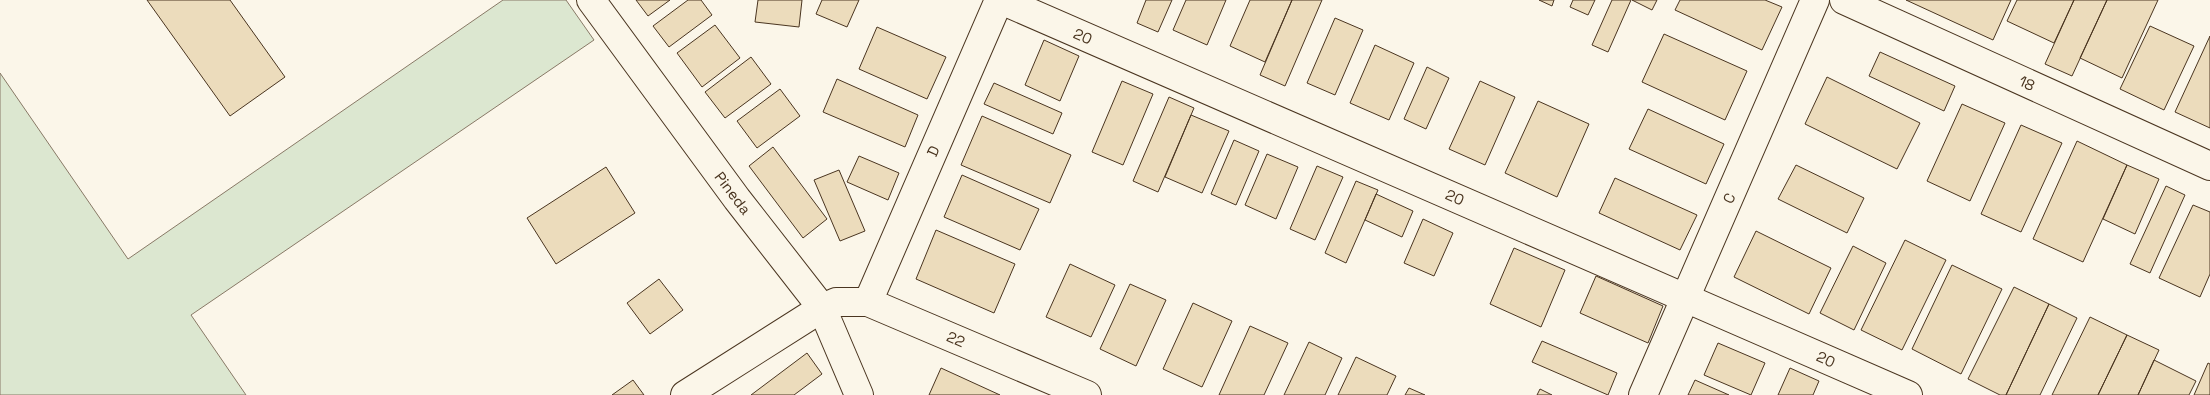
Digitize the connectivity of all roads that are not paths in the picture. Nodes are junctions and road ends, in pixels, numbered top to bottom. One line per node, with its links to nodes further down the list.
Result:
1 (591, 0): 8 (street, Pineda)
2 (1000, 0): 6 (street, 20); 7 (street, D)
3 (1815, 0): 6 (street, C)
4 (1844, 0): 5 (street, 18)
5 (2210, 166)
6 (1686, 297): 12 (street, C); 13 (street, 20)
7 (868, 302): 8 (street, 22); 11 (street, 22)
8 (822, 308): 9 (street, 22); 10 (street, Pineda)
9 (685, 395)
10 (859, 395)
11 (1087, 395)
12 (1643, 395)
13 (1908, 395)

